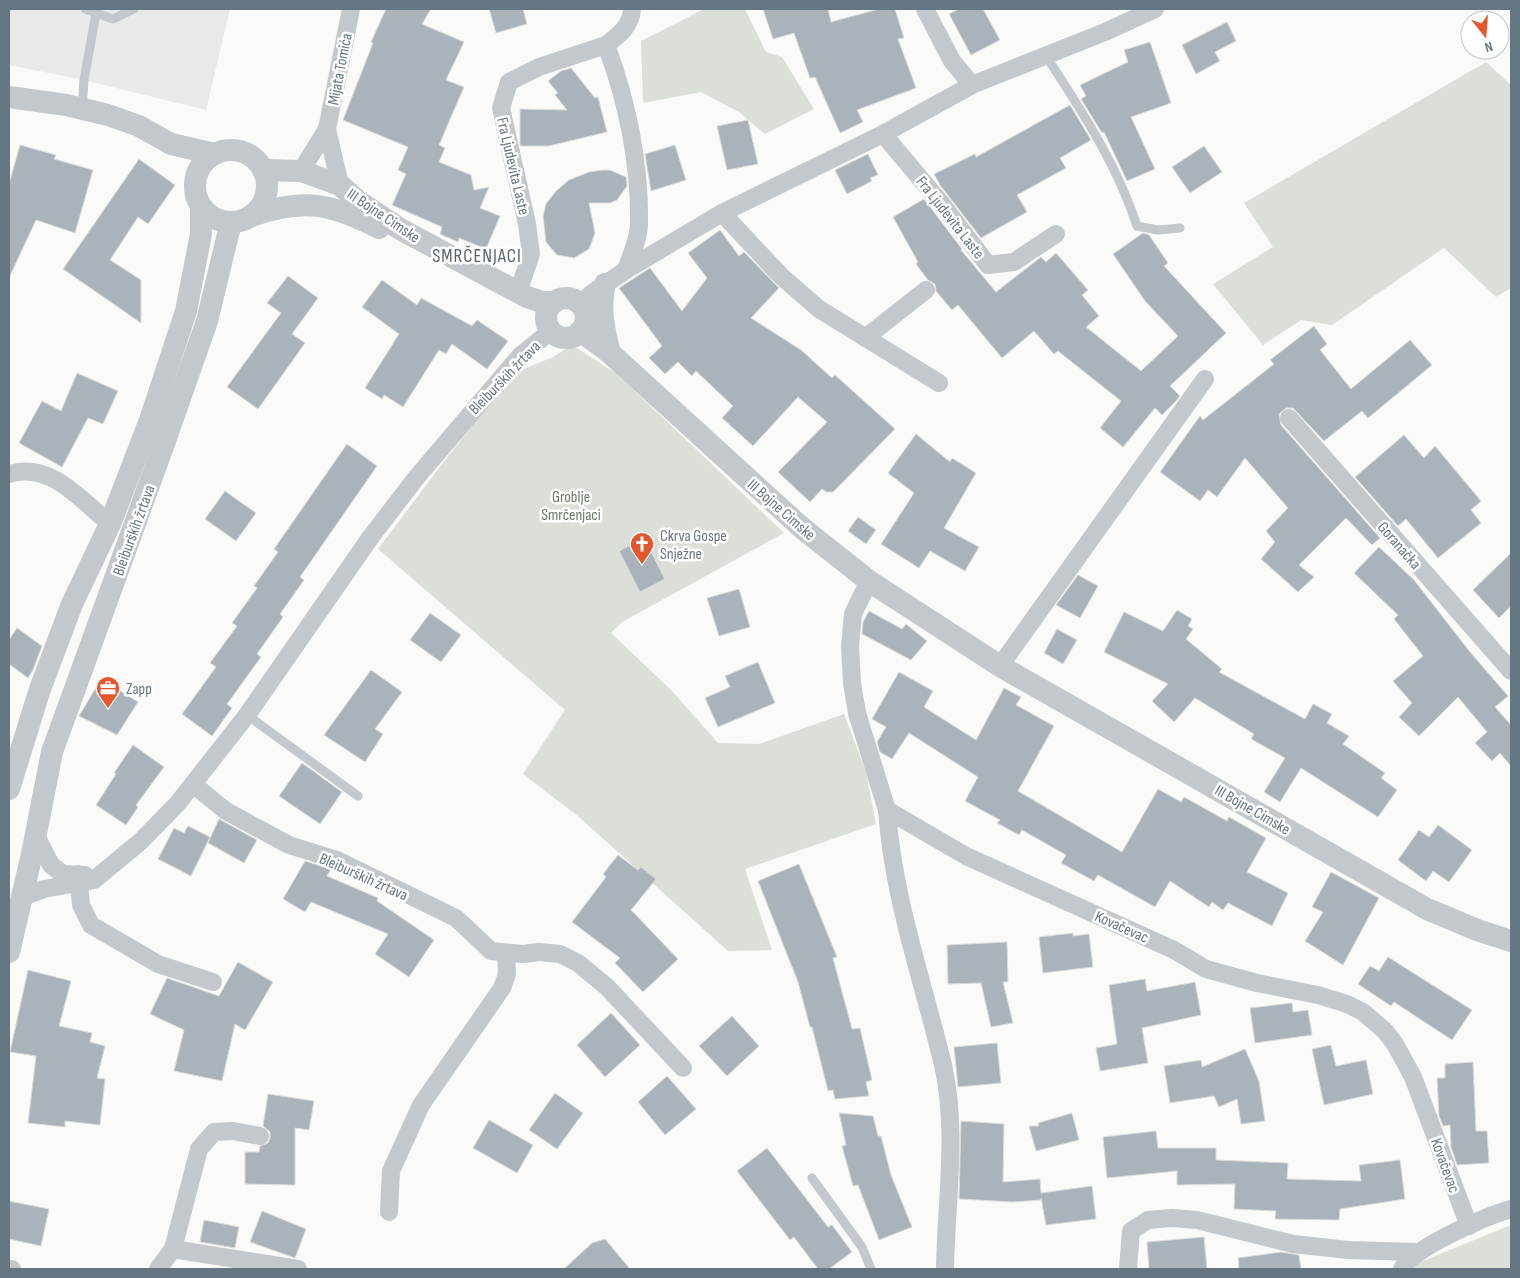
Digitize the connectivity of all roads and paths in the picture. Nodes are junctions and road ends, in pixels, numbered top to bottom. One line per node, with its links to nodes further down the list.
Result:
1 (85, 9): 7 (lane)
2 (134, 9): 7 (lane)
3 (351, 9): 13 (street, Mijata Tomića)
4 (632, 9): 8 (street, Fra Ljudevita Laste)
5 (925, 9): 10 (street)
6 (1150, 10): 9 (street)
7 (96, 12): 12 (lane)
8 (606, 45): 26 (street); 31 (street, Fra Ljudevita Laste)
9 (1046, 56): 10 (street); 24 (lane)
10 (972, 85): 14 (street)
11 (9, 97): 12 (street)
12 (82, 108): 15 (street)
13 (327, 129): 18 (street, Mijata Tomića); 20 (street, Mijata Tomića)
14 (883, 134): 22 (street); 25 (street, Fra Ljudevita Laste)
15 (171, 144): 16 (street); 19 (street)
16 (215, 154): 17 (street); 19 (street)
17 (263, 170): 18 (street, III Bojne Cimske); 23 (street)
18 (301, 171): 20 (street, III Bojne Cimske)
19 (197, 176): 21 (street)
20 (340, 186): 31 (street, III Bojne Cimske)
21 (201, 207): 23 (street); 41 (street, Bleiburških žrtava)
22 (722, 213): 27 (street); 35 (street)
23 (241, 219): 33 (street, III Bojne Cimske); 50 (street, Bleiburških žrtava)
24 (1180, 228)
25 (1056, 234)
26 (635, 244): 27 (street); 28 (street)
27 (652, 255): 28 (street)
28 (626, 270): 29 (street)
29 (605, 284): 32 (street); 36 (street)
30 (926, 290): 35 (street)
31 (518, 293): 33 (street, III Bojne Cimske)
32 (580, 304): 33 (street); 34 (street)
33 (550, 318): 34 (street); 45 (street, Bleiburških žrtava)
34 (580, 331): 36 (street, III Bojne Cimske)
35 (864, 338): 38 (street)
36 (610, 353): 42 (street, III Bojne Cimske)
37 (1205, 379): 43 (street)
38 (938, 383)
39 (1289, 418): 44 (street, Goranačka)
40 (9, 474): 41 (street)
41 (110, 524): 47 (street, Bleiburških žrtava)
42 (869, 581): 43 (street, III Bojne Cimske); 49 (street)
43 (1000, 666): 53 (street, III Bojne Cimske)
44 (1511, 671)
45 (247, 715): 46 (street, Bleiburških žrtava); 48 (lane)
46 (194, 785): 51 (street, Bleiburških žrtava); 55 (street, Bleiburških žrtava)
47 (9, 789)
48 (358, 796)
49 (887, 810): 62 (street, Kovačevac); 68 (street)
50 (36, 836): 51 (street); 52 (street, Bleiburških žrtava)
51 (78, 879): 52 (street, Bleiburških žrtava); 56 (street)
52 (22, 897): 54 (street, Bleiburških žrtava)
53 (1511, 940)
54 (9, 952)
55 (506, 952): 57 (street, Bleiburških žrtava); 61 (street)
56 (213, 982)
57 (683, 1068)
58 (260, 1136): 63 (street)
59 (812, 1178): 67 (lane)
60 (1511, 1209): 62 (street)
61 (389, 1212)
62 (1469, 1226): 64 (street)
63 (172, 1249): 65 (street); 66 (street)
64 (1418, 1252): 69 (street); 70 (street)
65 (158, 1269)
66 (298, 1269)
67 (871, 1269)
68 (945, 1269)
69 (1128, 1269)
70 (1402, 1269)

